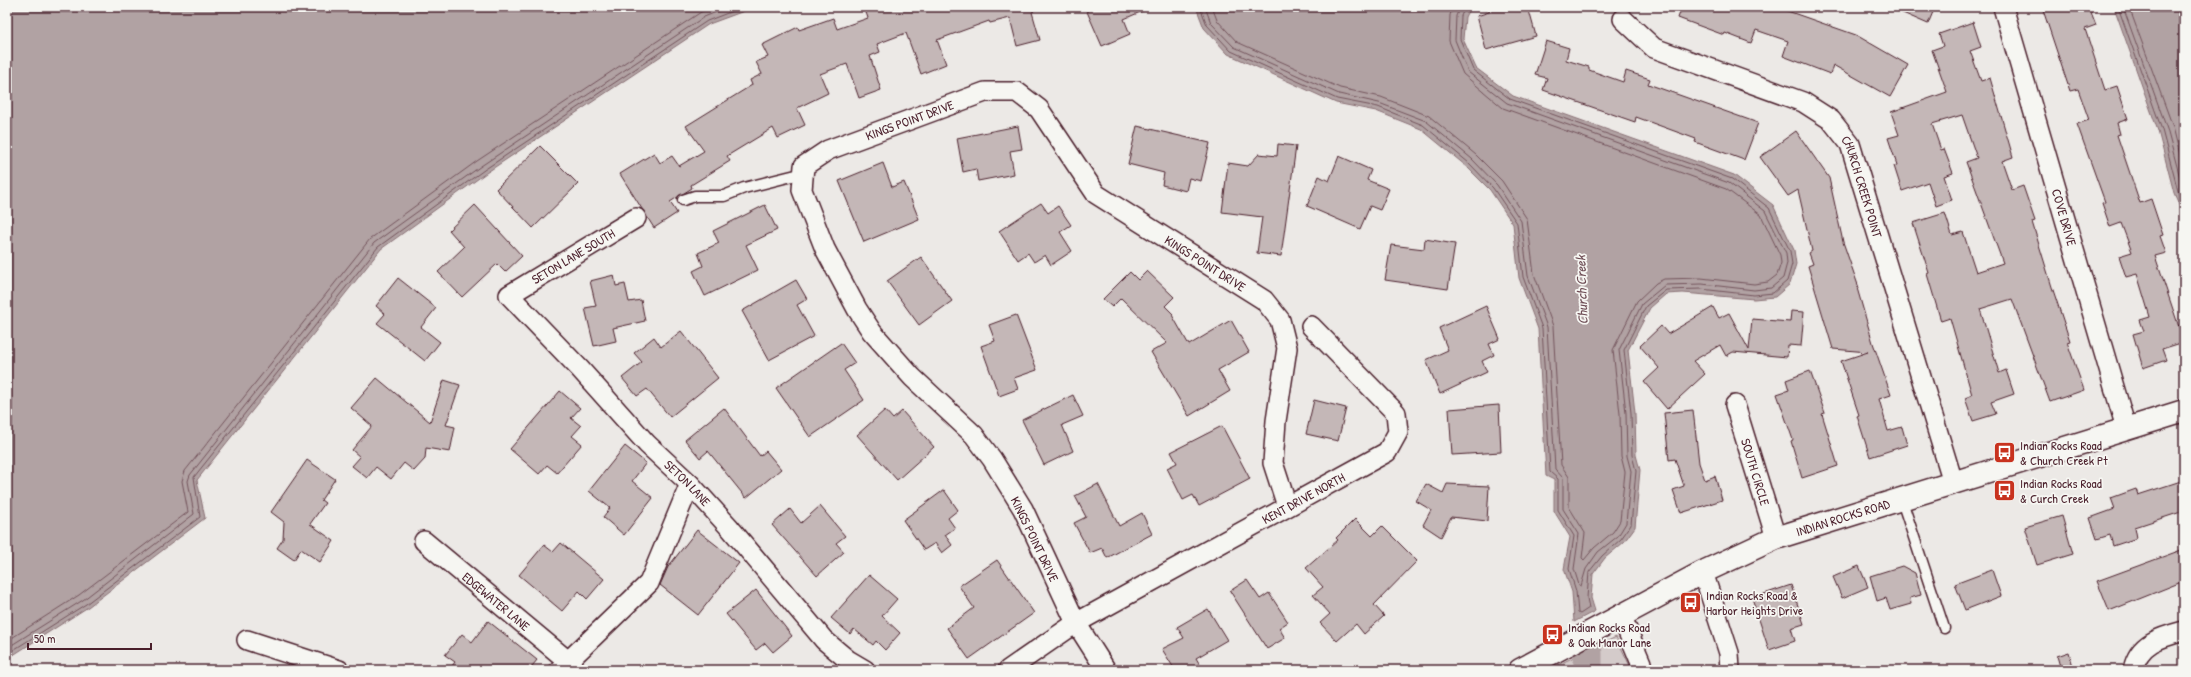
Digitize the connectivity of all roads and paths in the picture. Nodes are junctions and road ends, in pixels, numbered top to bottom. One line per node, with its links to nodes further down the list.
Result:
1 (2003, 7): 10 (street, COVE DRIVE)
2 (1623, 18): 11 (street, CHURCH CREEK POINT)
3 (804, 173): 4 (lane); 14 (street, KINGS POINT DRIVE); 19 (street, KINGS POINT DRIVE)
4 (683, 200)
5 (636, 218): 6 (street, SETON LANE SOUTH)
6 (509, 295): 12 (street, SETON LANE)
7 (1310, 326): 14 (street, KENT DRIVE NORTH)
8 (1735, 405): 15 (street, SOUTH CIRCLE)
9 (2184, 411): 10 (street, INDIAN ROCKS ROAD)
10 (2126, 428): 11 (street, INDIAN ROCKS ROAD)
11 (1953, 482): 13 (street, INDIAN ROCKS ROAD)
12 (690, 484): 23 (street); 25 (street, SETON LANE)
13 (1901, 498): 15 (street, INDIAN ROCKS ROAD); 20 (lane)
14 (1287, 506): 19 (street, KENT DRIVE NORTH)
15 (1776, 538): 17 (street, INDIAN ROCKS ROAD)
16 (424, 541): 23 (street, EDGEWATER LANE)
17 (1703, 572): 18 (street, INDIAN ROCKS ROAD); 30 (street)
18 (1620, 616): 28 (street, INDIAN ROCKS ROAD); 29 (street)
19 (1076, 623): 26 (street, KENT DRIVE NORTH); 27 (street, KINGS POINT DRIVE)
20 (1944, 628)
21 (2184, 631): 31 (street)
22 (246, 640): 24 (street)
23 (564, 665)
24 (339, 670)
25 (865, 670)
26 (1008, 670)
27 (1106, 670)
28 (1520, 670)
29 (1640, 670)
30 (1730, 670)
31 (2133, 670)

